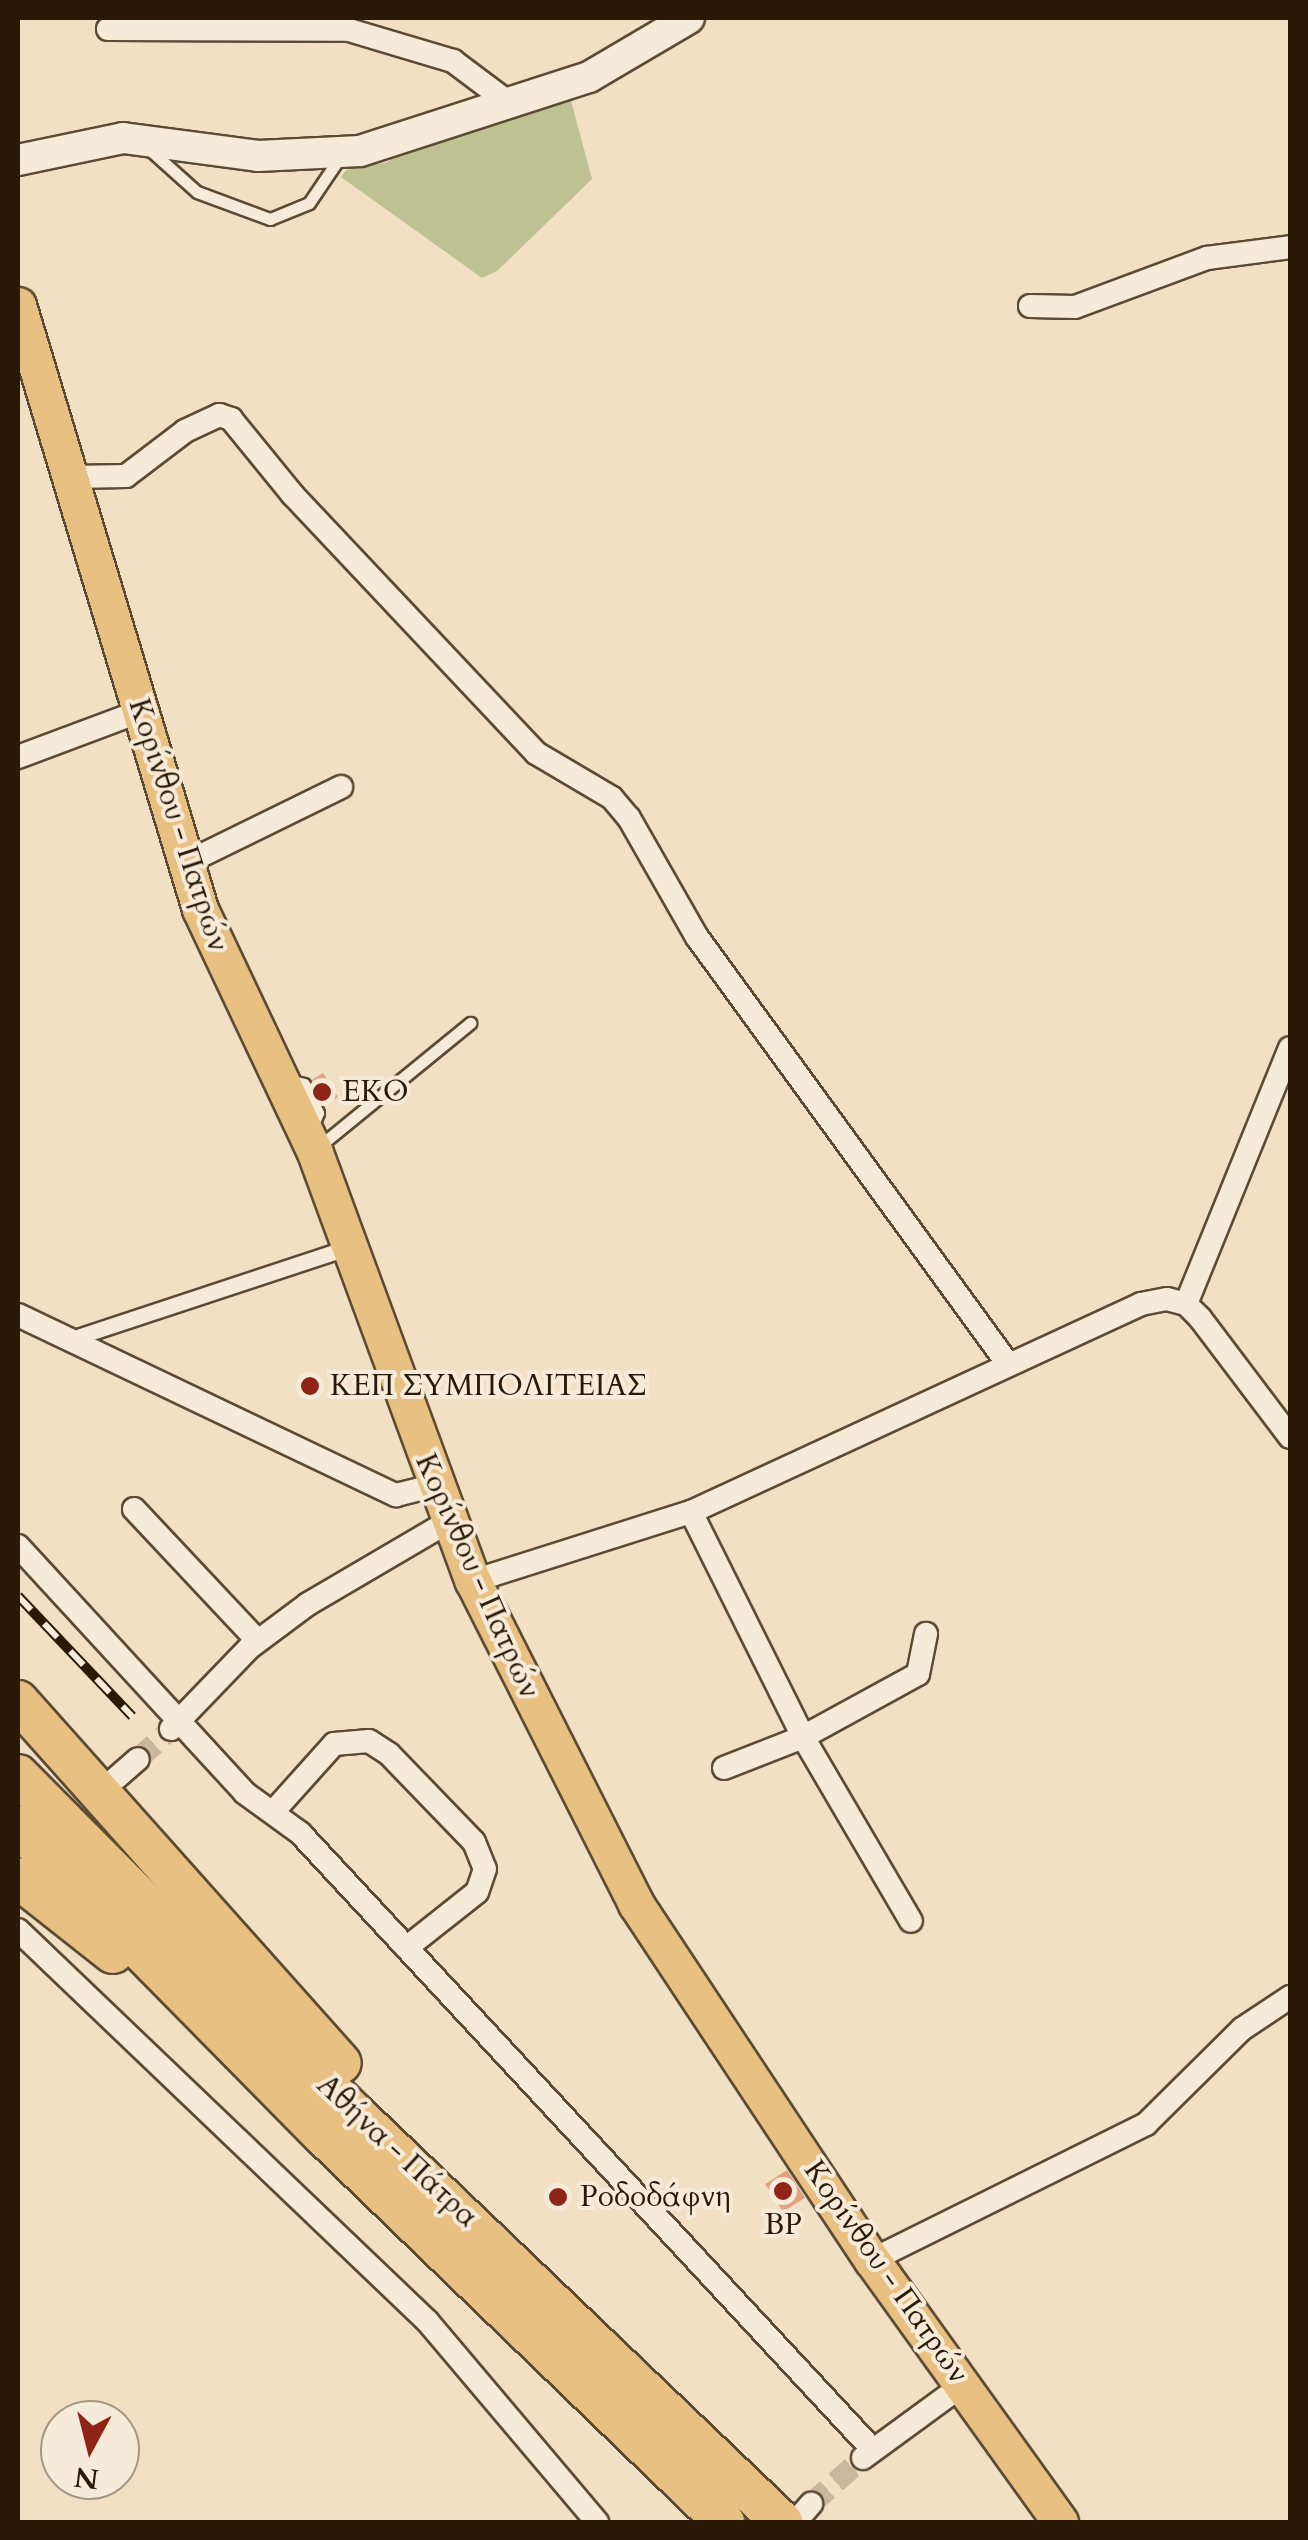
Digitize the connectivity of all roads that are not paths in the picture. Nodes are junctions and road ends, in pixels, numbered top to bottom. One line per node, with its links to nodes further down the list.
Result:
1 (689, 18): 3 (main road)
2 (108, 29): 3 (street)
3 (509, 104): 5 (main road)
4 (140, 139): 5 (main road); 5 (lane); 6 (main road)
5 (342, 154)
6 (18, 160)
7 (1290, 248): 8 (street)
8 (1030, 306)
9 (22, 324): 10 (main road, Κορίνθου - Πατρών)
10 (71, 477): 11 (main road, Κορίνθου - Πατρών); 22 (street)
11 (141, 712): 12 (street); 14 (main road, Κορίνθου - Πατρών)
12 (18, 757)
13 (342, 786): 14 (street)
14 (184, 864): 17 (main road, Κορίνθου - Πατρών)
15 (470, 1022): 17 (lane)
16 (1290, 1048): 19 (street)
17 (311, 1144): 18 (main road, Κορίνθου - Πατρών)
18 (352, 1246): 21 (street); 24 (main road, Κορίνθου - Πατρών)
19 (1186, 1304): 22 (street); 23 (street)
20 (18, 1315): 21 (street)
21 (71, 1339): 24 (street)
22 (1008, 1364): 26 (street)
23 (1289, 1440)
24 (433, 1486): 27 (main road, Κορίνθου - Πατρών)
25 (134, 1509): 31 (street)
26 (691, 1512): 29 (street); 34 (street)
27 (448, 1522): 29 (main road, Κορίνθου - Πατρών); 31 (street)
28 (18, 1546): 33 (street)
29 (473, 1581): 48 (main road, Κορίνθου - Πατρών)
30 (926, 1634): 34 (street)
31 (258, 1641): 33 (street)
32 (18, 1702): 47 (highway)
33 (174, 1726): 39 (street)
34 (803, 1737): 36 (street); 42 (street)
35 (138, 1759): 38 (street)
36 (724, 1768)
37 (18, 1775): 47 (highway, Αθήνα - Πάτρα)
38 (115, 1778)
39 (273, 1812): 44 (street); 44 (street)
40 (18, 1826): 46 (highway, Αθήνα - Πάτρα)
41 (18, 1878): 46 (highway)
42 (910, 1922)
43 (18, 1930): 51 (street)
44 (406, 1948): 49 (street)
45 (1290, 1997): 48 (street)
46 (324, 2136): 52 (highway, Αθήνα - Πάτρα)
47 (496, 2244): 50 (highway, Αθήνα - Πάτρα)
48 (872, 2260): 49 (main road, Κορίνθου - Πατρών)
49 (964, 2384): 53 (main road, Κορίνθου - Πατρών)
50 (799, 2513)
51 (597, 2522)
52 (724, 2522)
53 (1060, 2522)

